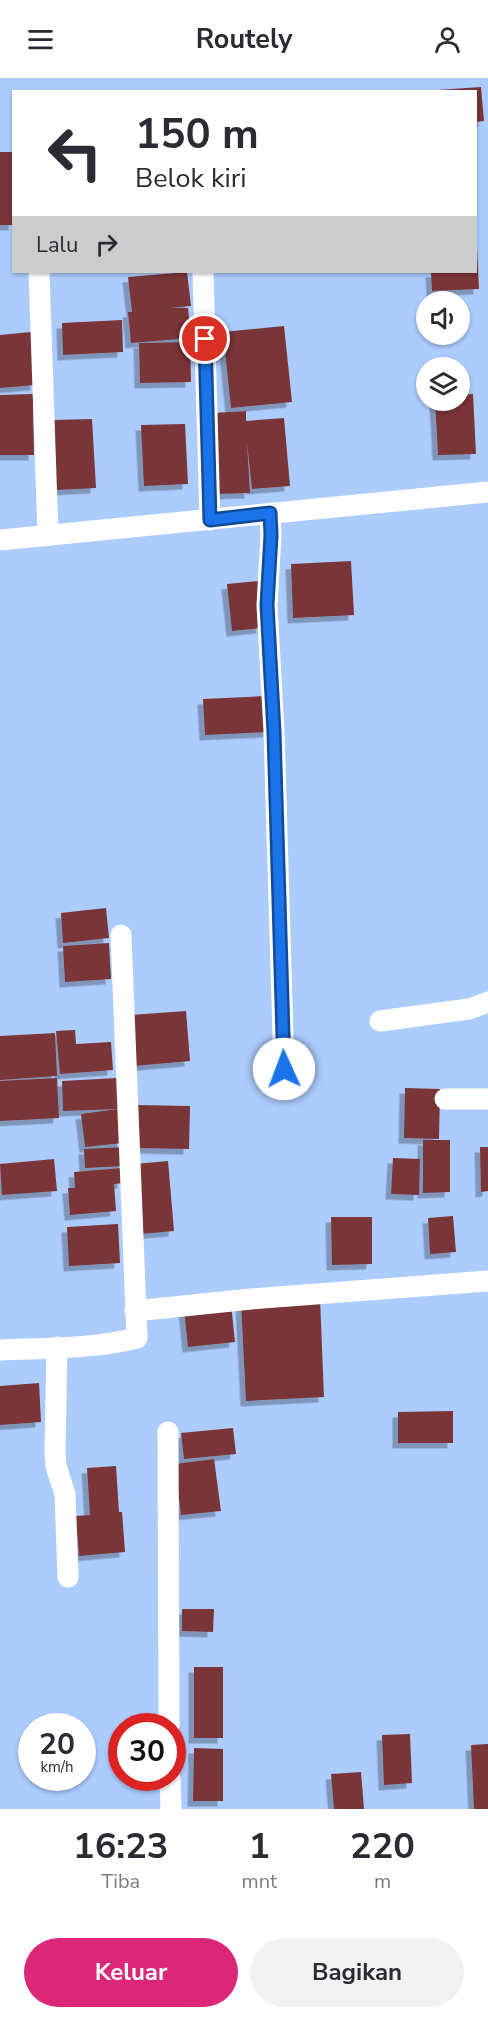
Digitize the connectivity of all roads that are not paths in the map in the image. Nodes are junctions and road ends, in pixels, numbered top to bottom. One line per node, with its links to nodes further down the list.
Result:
1 (39, 273): 6 (street)
2 (203, 273): 5 (street)
3 (488, 492): 4 (street)
4 (270, 513): 5 (street); 11 (street)
5 (210, 520): 6 (street)
6 (48, 535): 7 (street)
7 (0, 540)
8 (121, 935): 15 (street)
9 (488, 1002): 10 (street)
10 (380, 1021)
11 (284, 1069)
12 (445, 1099): 13 (street)
13 (488, 1099)
14 (488, 1281): 15 (street)
15 (135, 1311): 16 (street)
16 (57, 1347): 17 (street); 19 (street)
17 (0, 1350)
18 (168, 1432): 20 (street)
19 (68, 1576)
20 (169, 1713)
21 (170, 1791): 22 (street)
22 (171, 1809)

